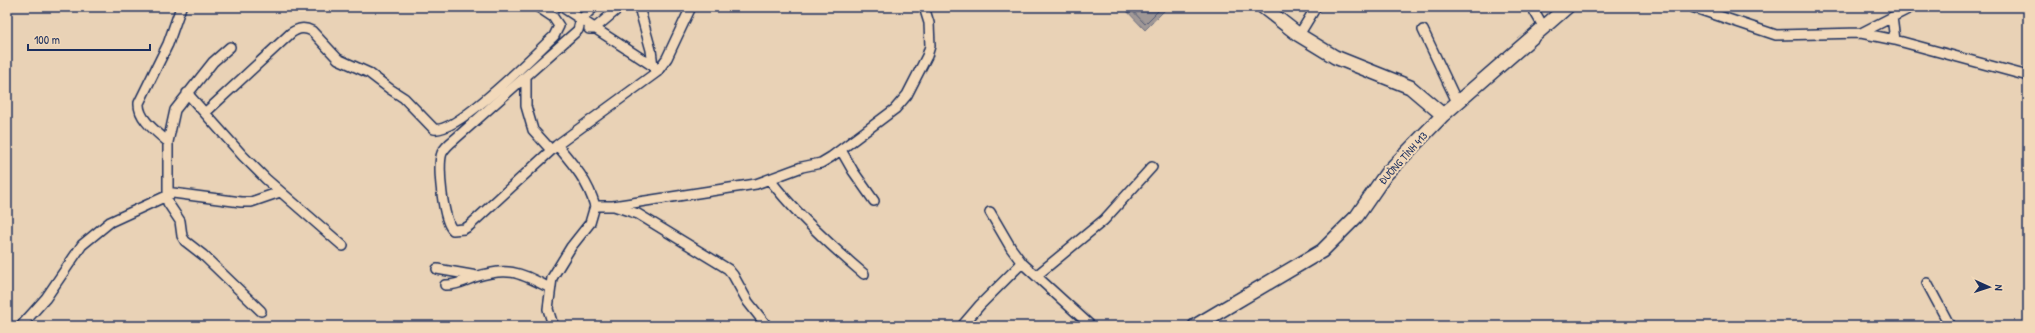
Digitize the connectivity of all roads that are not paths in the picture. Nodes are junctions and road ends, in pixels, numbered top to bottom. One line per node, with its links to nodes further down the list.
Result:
1 (181, 7): 32 (street)
2 (538, 7): 30 (street)
3 (562, 7): 16 (street)
4 (594, 7): 16 (street)
5 (620, 7): 18 (street)
6 (639, 7): 25 (street)
7 (691, 7): 25 (street)
8 (924, 7): 34 (street)
9 (1263, 7): 22 (main road)
10 (1316, 7): 22 (street)
11 (1532, 7): 17 (street)
12 (1567, 7): 17 (main road, ĐƯỜNG TỈNH 413)
13 (1692, 7): 21 (street)
14 (1912, 7): 15 (street)
15 (1892, 17): 21 (street); 23 (street)
16 (581, 19): 18 (street); 19 (street)
17 (1543, 26): 29 (main road, ĐƯỜNG TỈNH 413)
18 (594, 29): 19 (street); 25 (street)
19 (578, 30): 26 (street)
20 (1423, 30): 29 (street)
21 (1861, 33): 23 (street)
22 (1299, 35): 31 (main road)
23 (1895, 40): 27 (street)
24 (230, 47): 28 (street)
25 (655, 69): 33 (street)
26 (526, 76): 33 (street); 33 (street)
27 (2028, 76)
28 (187, 93): 30 (street); 32 (street)
29 (1457, 102): 31 (main road, ĐƯỜNG TỈNH 413)
30 (206, 112): 37 (street)
31 (1443, 115): 58 (main road, ĐƯỜNG TỈNH 413)
32 (168, 142): 38 (street)
33 (554, 147): 40 (street)
34 (841, 150): 36 (street); 39 (street)
35 (1152, 167): 48 (street)
36 (770, 180): 41 (street); 46 (street)
37 (280, 192): 38 (street); 43 (street)
38 (167, 194): 52 (street); 53 (street)
39 (874, 201)
40 (595, 206): 41 (street); 51 (street)
41 (613, 206): 55 (street)
42 (990, 212): 44 (street)
43 (343, 246)
44 (1022, 263): 48 (street); 56 (street)
45 (437, 269): 47 (street)
46 (864, 274)
47 (477, 276): 50 (street); 51 (street)
48 (1036, 276): 57 (street)
49 (1927, 283): 59 (street)
50 (446, 285)
51 (550, 288): 54 (street)
52 (261, 311)
53 (21, 326)
54 (556, 326)
55 (767, 326)
56 (962, 326)
57 (1091, 326)
58 (1195, 326)
59 (1950, 326)

